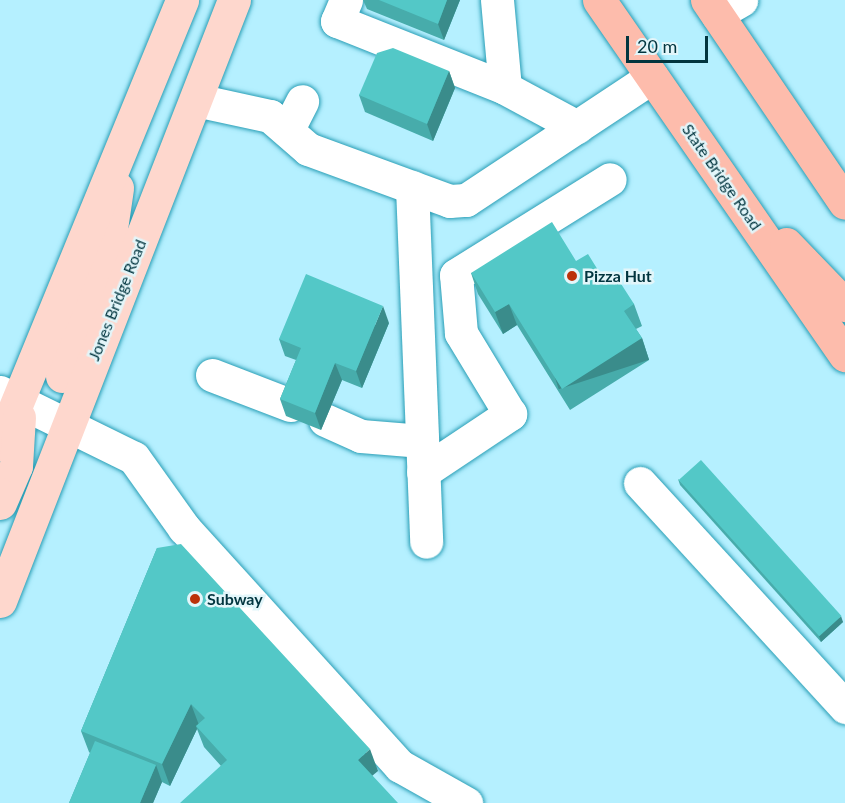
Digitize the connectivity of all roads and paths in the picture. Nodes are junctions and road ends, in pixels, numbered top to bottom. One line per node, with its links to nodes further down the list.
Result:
1 (182, 0): 11 (main road)
2 (234, 0): 9 (main road, Jones Bridge Road)
3 (346, 0): 8 (lane)
4 (497, 0): 8 (lane)
5 (599, 0): 7 (highway, State Bridge Road)
6 (722, 5): 15 (highway)
7 (652, 77): 10 (lane); 13 (highway, State Bridge Road)
8 (505, 88): 10 (lane)
9 (196, 100): 14 (lane); 22 (main road, Jones Bridge Road)
10 (577, 127): 14 (lane)
11 (114, 163): 19 (main road); 22 (main road)
12 (610, 179): 24 (lane)
13 (727, 185): 16 (highway); 17 (highway, State Bridge Road)
14 (412, 187): 24 (lane)
15 (845, 203)
16 (845, 304)
17 (845, 355)
18 (212, 375): 20 (lane)
19 (10, 398): 22 (lane); 23 (main road); 26 (main road)
20 (290, 405)
21 (325, 420): 24 (lane)
22 (68, 424): 28 (main road, Jones Bridge Road); 30 (lane)
23 (0, 444)
24 (422, 456): 27 (lane)
25 (640, 483): 29 (lane)
26 (0, 503)
27 (426, 542)
28 (0, 601)
29 (845, 707)
30 (466, 803)

